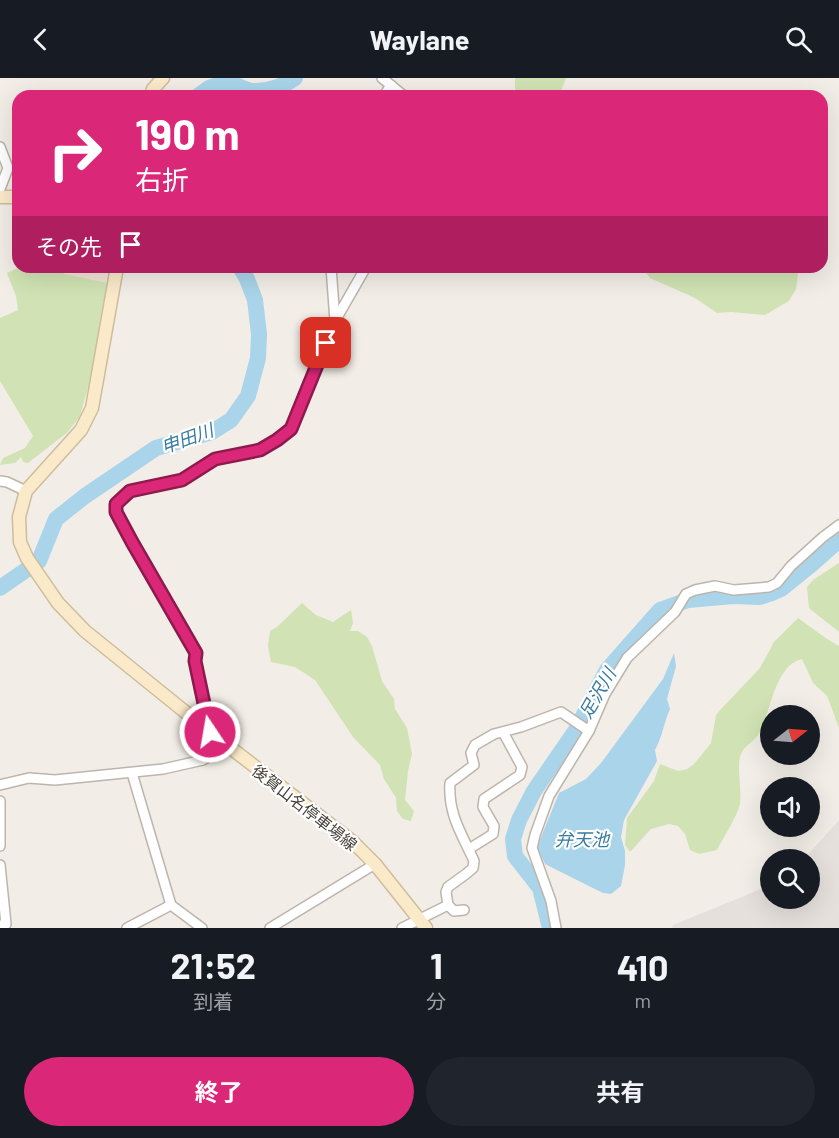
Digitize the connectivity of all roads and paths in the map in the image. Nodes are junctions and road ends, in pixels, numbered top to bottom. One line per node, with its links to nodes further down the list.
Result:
1 (163, 78): 4 (main road)
2 (382, 78): 3 (street)
3 (391, 85): 5 (street); 6 (street)
4 (153, 90)
5 (388, 90)
6 (397, 90)
7 (0, 147): 8 (street)
8 (0, 189)
9 (116, 273): 14 (main road)
10 (331, 273): 12 (street)
11 (363, 273): 12 (street)
12 (335, 321): 17 (street)
13 (0, 482): 14 (street)
14 (26, 491): 17 (main road, 後賀山名停車場線)
15 (839, 525): 16 (street)
16 (589, 731): 18 (street); 36 (street)
17 (210, 732): 19 (main road, 後賀山名停車場線)
18 (503, 732): 24 (street); 24 (street)
19 (227, 745): 20 (street); 25 (main road, 後賀山名停車場線)
20 (132, 773): 21 (street); 27 (street)
21 (0, 785)
22 (0, 801): 23 (street)
23 (0, 846)
24 (469, 849): 28 (street)
25 (375, 864): 30 (main road, 後賀山名停車場線); 34 (street)
26 (0, 865): 31 (street)
27 (171, 904): 32 (street); 33 (street)
28 (448, 904): 29 (street); 30 (street)
29 (464, 910)
30 (423, 924): 35 (street)
31 (0, 925)
32 (127, 928)
33 (202, 928)
34 (270, 928)
35 (402, 928)
36 (556, 928)

